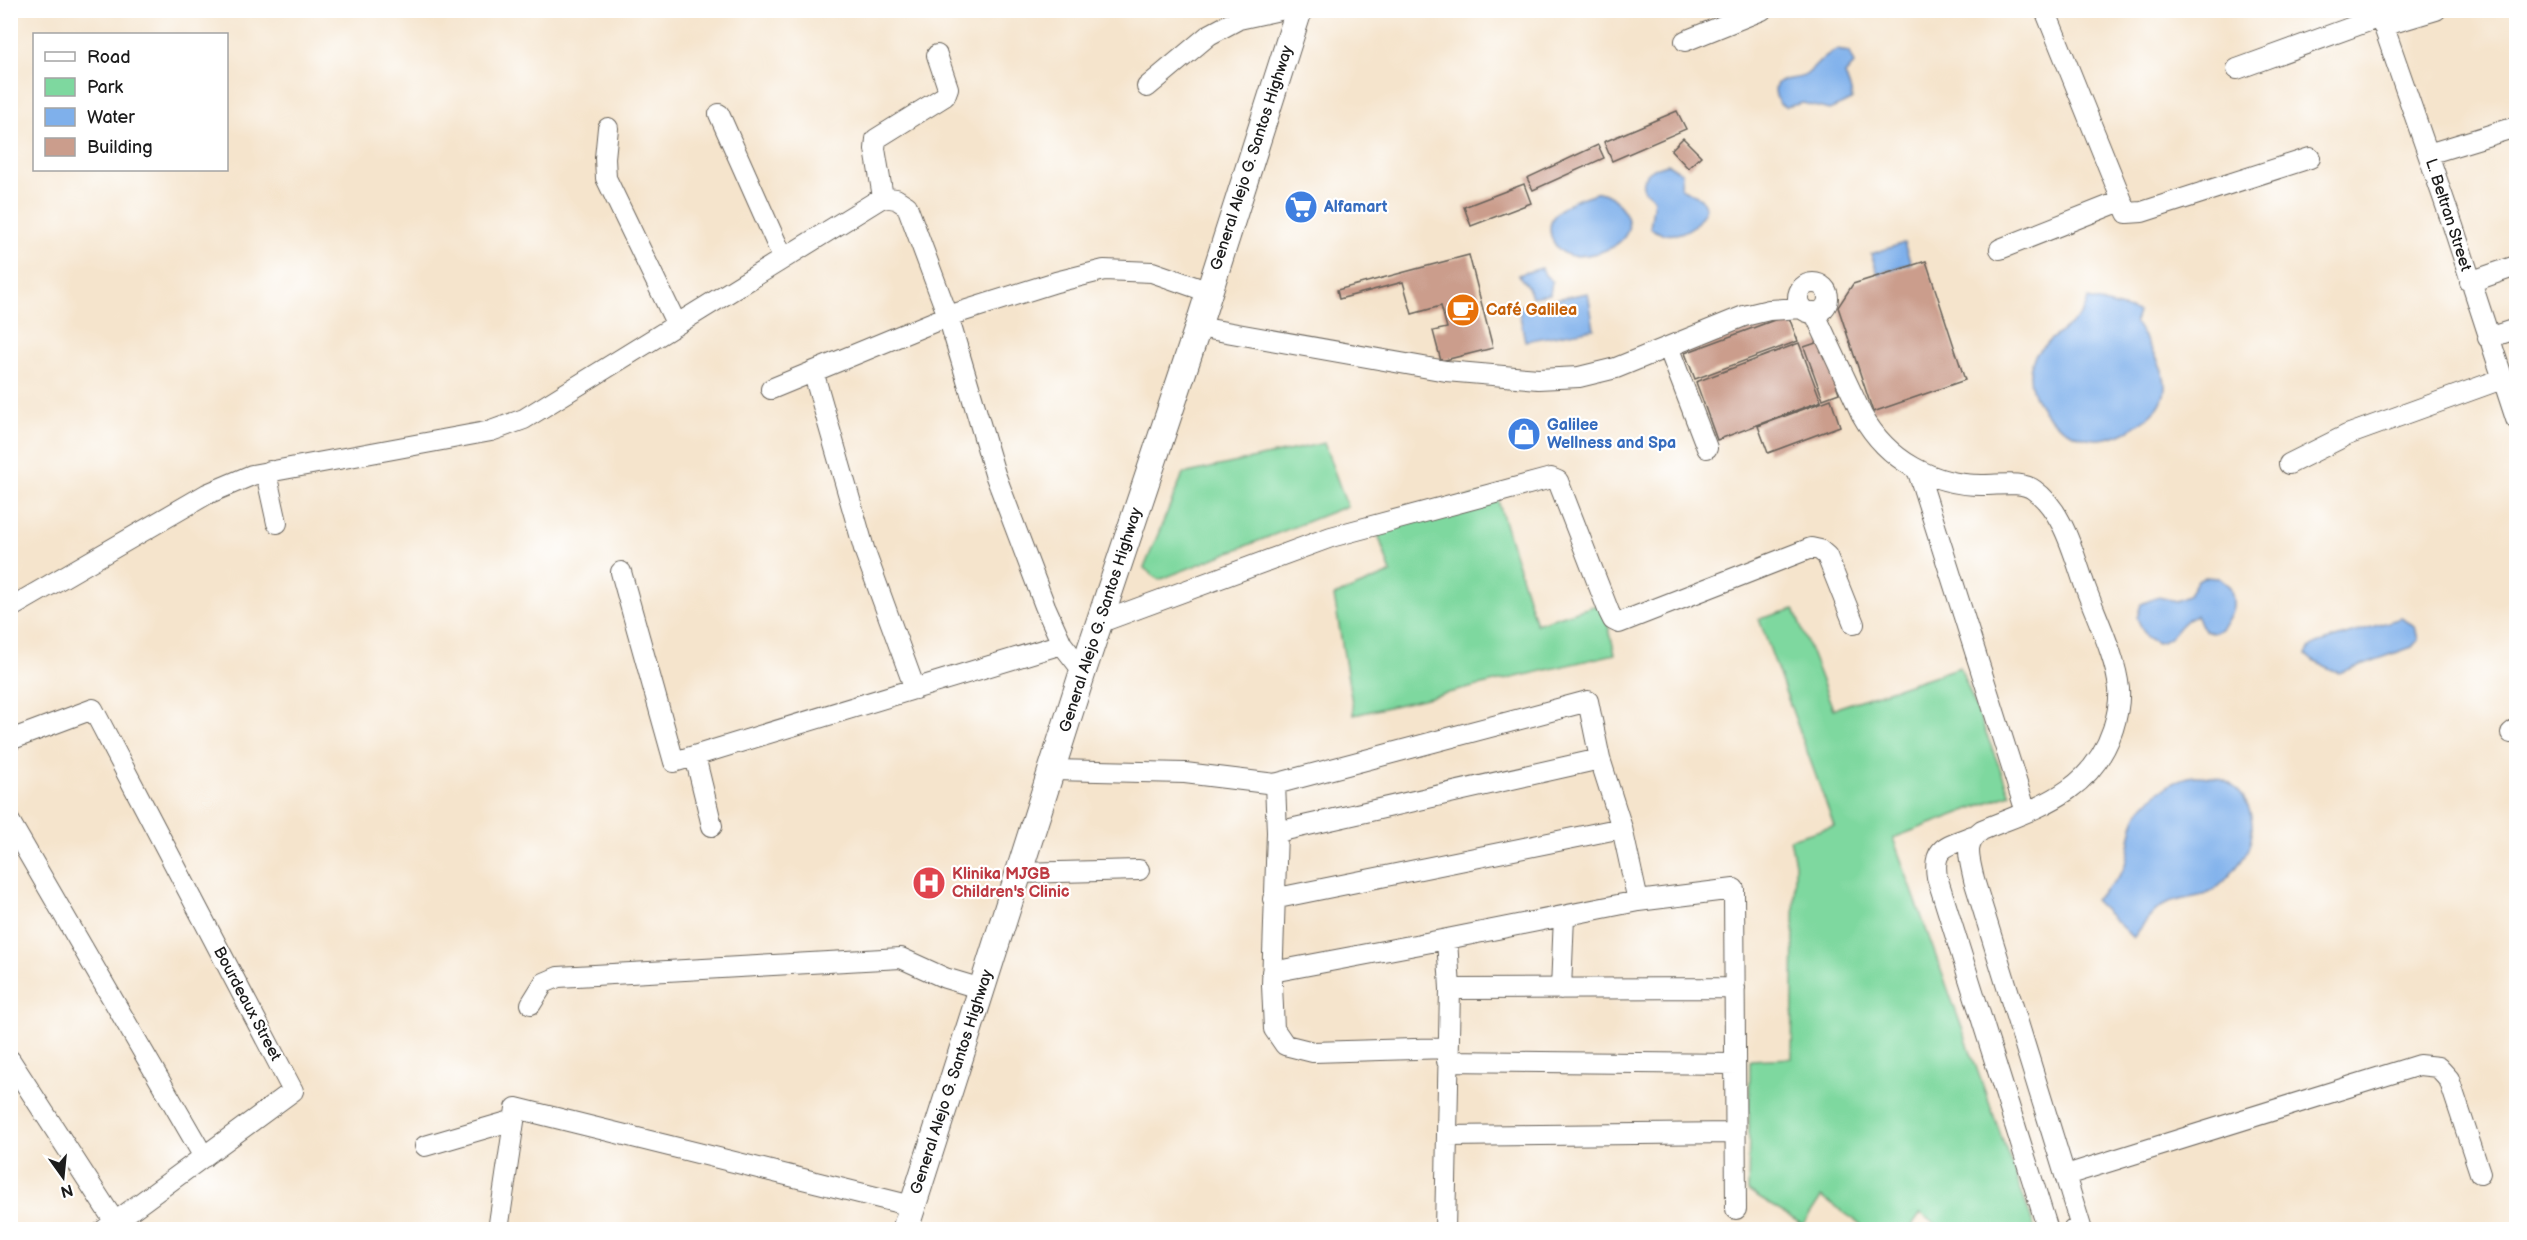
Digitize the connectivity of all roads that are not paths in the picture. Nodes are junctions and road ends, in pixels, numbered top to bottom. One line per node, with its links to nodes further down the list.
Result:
1 (1280, 10): 10 (street)
2 (1299, 10): 22 (main road, General Alejo G. Santos Highway)
3 (1762, 10): 7 (street)
4 (2045, 10): 17 (street)
5 (2436, 10): 6 (street)
6 (2380, 18): 9 (street); 14 (street, L. Beltran Street)
7 (1685, 41)
8 (937, 56): 16 (street)
9 (2237, 69)
10 (1147, 87)
11 (719, 114): 19 (street)
12 (2517, 127): 14 (street)
13 (608, 128): 24 (street)
14 (2428, 154): 21 (street, L. Beltran Street)
15 (2310, 158): 17 (street)
16 (883, 197): 19 (street); 23 (street)
17 (2121, 201): 18 (street)
18 (2000, 249)
19 (783, 258): 24 (street)
20 (2517, 266): 21 (street)
21 (2470, 282): 27 (street, L. Beltran Street)
22 (1209, 291): 23 (street); 25 (main road, General Alejo G. Santos Highway)
23 (948, 316): 29 (street); 42 (street)
24 (676, 323): 35 (street)
25 (1197, 327): 28 (street); 40 (main road, General Alejo G. Santos Highway)
26 (2517, 329): 27 (street)
27 (2488, 338): 30 (street, L. Beltran Street)
28 (1669, 348): 33 (street); 36 (street)
29 (813, 371): 31 (street); 44 (street)
30 (2502, 379): 32 (street, L. Beltran Street); 34 (street)
31 (771, 389)
32 (2517, 419)
33 (1707, 448)
34 (2289, 464)
35 (270, 471): 37 (street); 39 (street)
36 (1918, 472): 50 (street); 50 (street)
37 (277, 523)
38 (621, 572): 46 (street)
39 (10, 608)
40 (1101, 622): 41 (street); 43 (main road, General Alejo G. Santos Highway)
41 (1854, 624)
42 (1062, 644): 43 (street); 44 (street)
43 (1083, 671): 48 (main road, General Alejo G. Santos Highway)
44 (915, 689): 46 (street)
45 (10, 740): 75 (street, Bourdeaux Street)
46 (694, 756): 52 (street)
47 (1600, 759): 49 (street); 53 (street); 54 (street)
48 (1053, 770): 49 (street); 57 (main road, General Alejo G. Santos Highway)
49 (1275, 784): 54 (street)
50 (2026, 812): 55 (street)
51 (10, 822): 75 (street)
52 (712, 826)
53 (1622, 828): 58 (street); 59 (street)
54 (1277, 832): 58 (street)
55 (1972, 836): 77 (street); 83 (street)
56 (1139, 870): 57 (street)
57 (1019, 873): 64 (main road, General Alejo G. Santos Highway)
58 (1273, 899): 62 (street)
59 (1638, 901): 60 (street); 63 (street)
60 (1564, 916): 61 (street); 66 (street)
61 (1447, 939): 62 (street); 65 (street)
62 (1272, 972): 68 (street)
63 (1735, 988): 66 (street); 70 (street)
64 (982, 989): 67 (street); 79 (main road, General Alejo G. Santos Highway)
65 (1450, 989): 66 (street); 68 (street)
66 (1561, 989)
67 (531, 1004)
68 (1448, 1054): 70 (street); 73 (street)
69 (10, 1060): 80 (street)
70 (1735, 1064): 72 (street)
71 (514, 1120): 74 (street); 79 (street); 81 (street)
72 (1735, 1133): 73 (street); 78 (street)
73 (1447, 1136): 82 (street)
74 (425, 1146)
75 (204, 1157): 80 (street, Bourdeaux Street)
76 (2480, 1173): 77 (street)
77 (2066, 1175): 84 (street)
78 (1736, 1209)
79 (908, 1218)
80 (113, 1227)
81 (498, 1230)
82 (1445, 1230)
83 (2048, 1230)
84 (2073, 1230)

